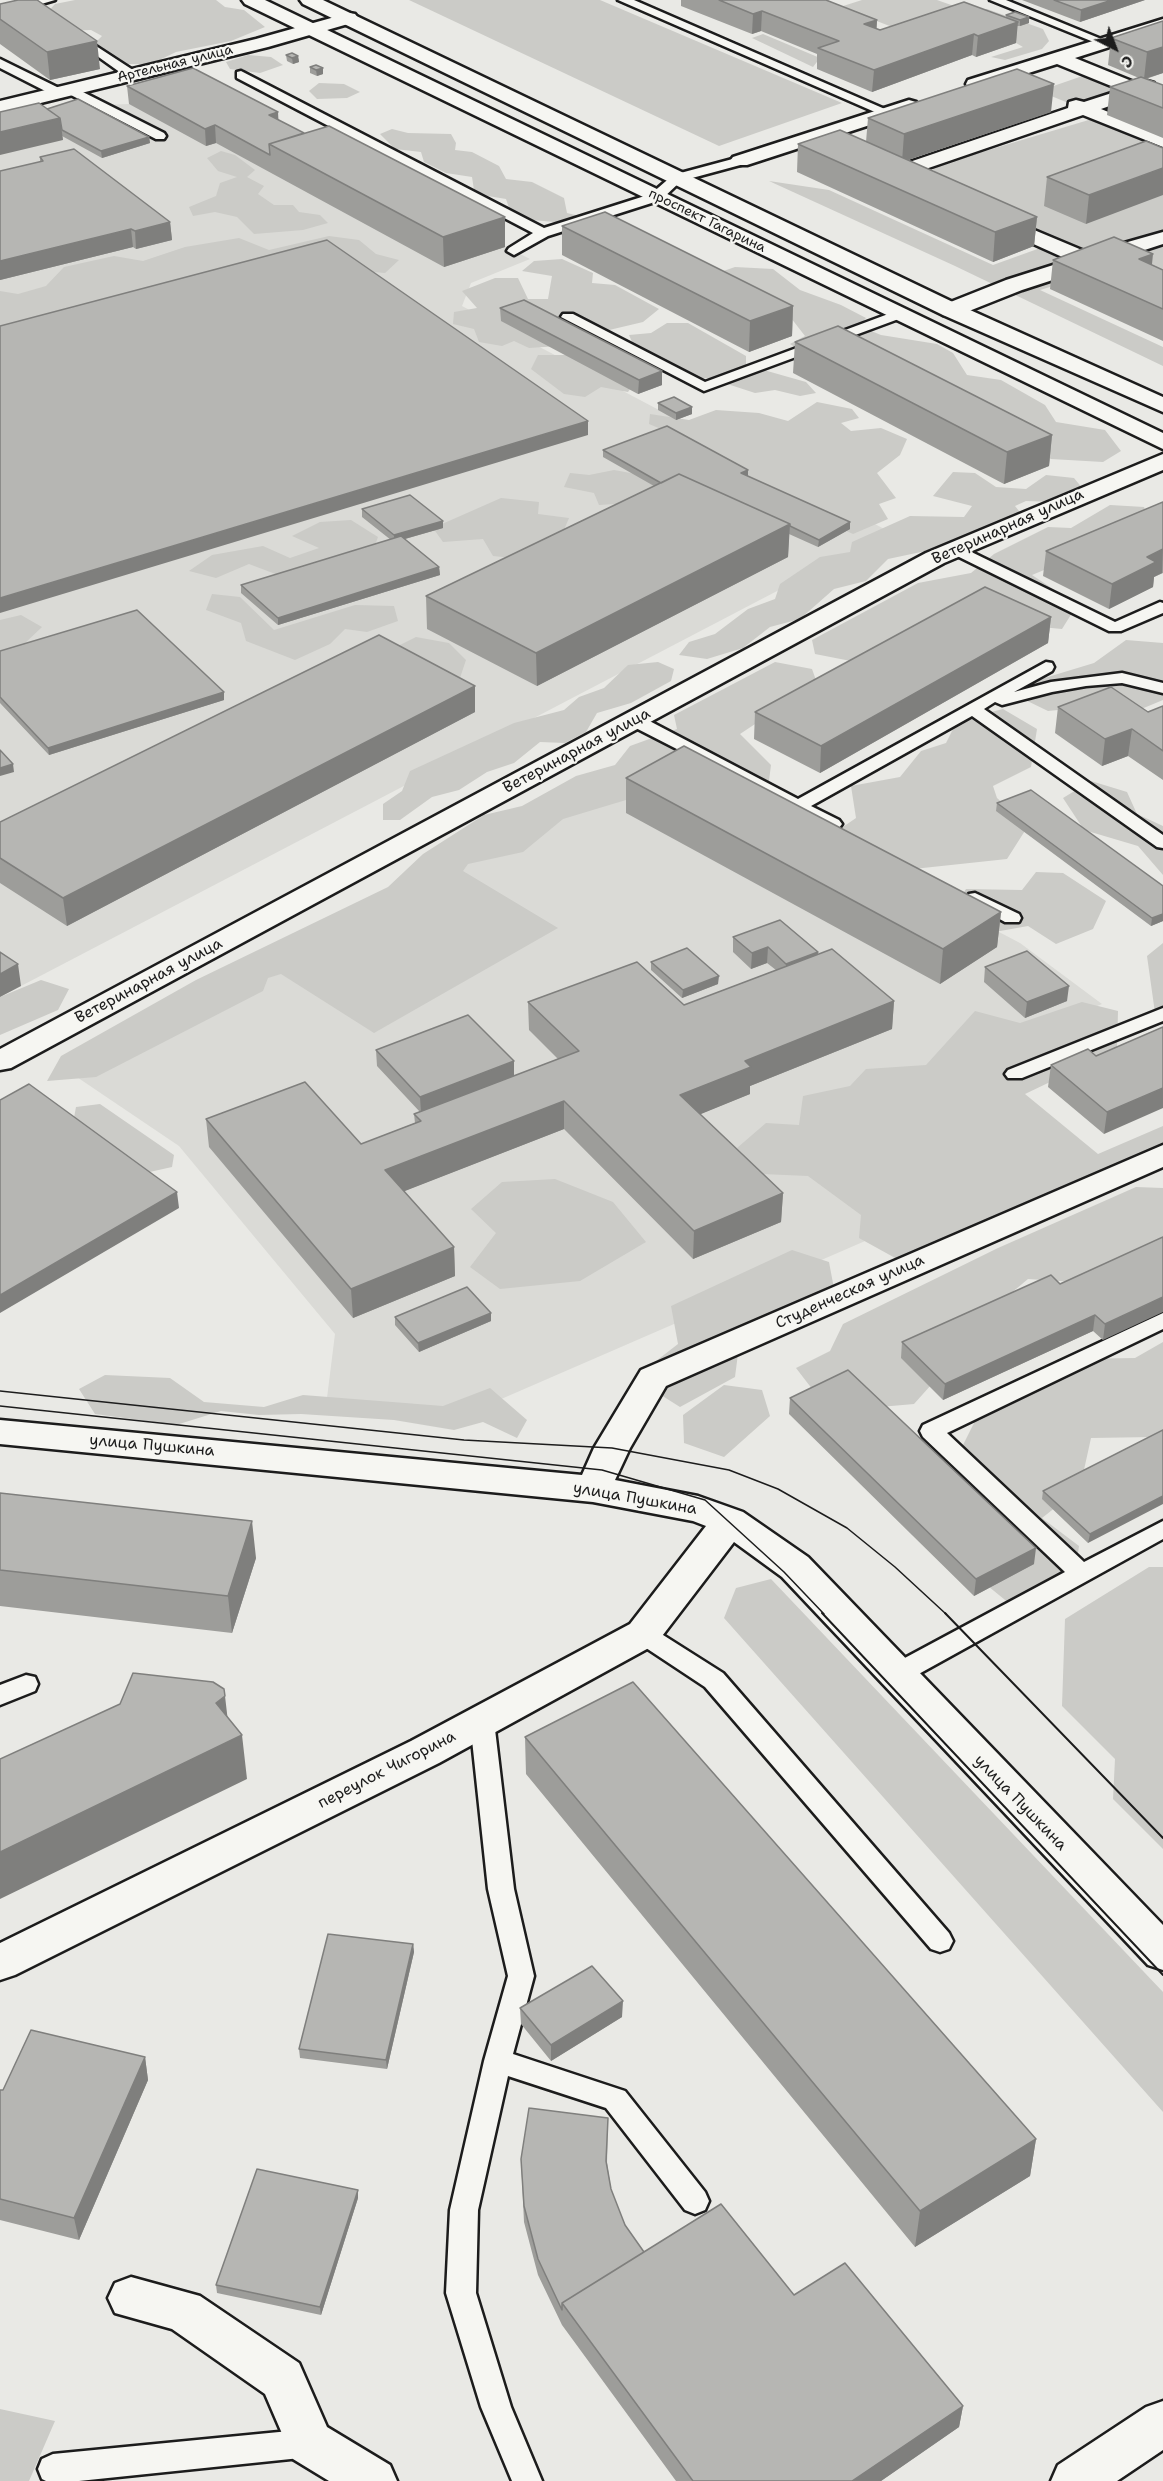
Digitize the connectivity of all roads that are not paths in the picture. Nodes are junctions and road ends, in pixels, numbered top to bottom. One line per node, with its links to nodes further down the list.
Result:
1 (250, 0): 7 (street, проспект Гагарина)
2 (309, 0): 5 (street, проспект Гагарина)
3 (624, 0): 25 (lane)
4 (996, 0): 9 (lane)
5 (349, 18): 7 (street, Артельная улица); 33 (street, проспект Гагарина)
6 (1163, 24): 9 (street)
7 (310, 29): 12 (street, Артельная улица); 35 (street, проспект Гагарина)
8 (69, 32): 12 (lane)
9 (1105, 43): 10 (street)
10 (1057, 57): 14 (street); 17 (street)
11 (0, 63): 19 (lane)
12 (132, 75): 19 (street, Артельная улица)
13 (241, 75): 37 (lane)
14 (1002, 76): 16 (street); 18 (street)
15 (1163, 81): 17 (street)
16 (1025, 85)
17 (1138, 90): 20 (street); 24 (street)
18 (956, 91)
19 (65, 92): 23 (street, Артельная улица); 26 (lane)
20 (1163, 99)
21 (1061, 100): 24 (street)
22 (922, 102): 25 (street)
23 (0, 107)
24 (1083, 109): 28 (street); 32 (street)
25 (888, 113): 27 (street)
26 (160, 136)
27 (810, 138): 29 (street); 30 (street)
28 (1163, 141)
29 (838, 149)
30 (740, 161): 33 (lane)
31 (874, 165): 32 (street)
32 (893, 174): 34 (street)
33 (677, 178): 35 (lane); 41 (street, проспект Гагарина)
34 (926, 188)
35 (656, 197): 37 (lane); 42 (street, проспект Гагарина)
36 (978, 212): 40 (street)
37 (543, 233): 39 (lane)
38 (1163, 238): 40 (street)
39 (514, 251)
40 (1087, 260): 41 (street)
41 (951, 310): 44 (street, проспект Гагарина)
42 (899, 314): 43 (lane); 45 (street, проспект Гагарина)
43 (568, 317)
44 (1163, 405)
45 (1163, 442)
46 (1163, 461): 47 (street, Ветеринарная улица)
47 (955, 549): 48 (lane); 52 (street, Ветеринарная улица)
48 (1163, 608)
49 (1046, 667): 51 (lane)
50 (1163, 688): 51 (lane)
51 (972, 708): 53 (lane); 55 (lane)
52 (634, 720): 53 (lane); 59 (street, Ветеринарная улица)
53 (798, 806): 54 (lane)
54 (849, 832)
55 (1163, 843)
56 (961, 891): 57 (lane)
57 (1012, 918)
58 (1163, 1014): 60 (lane)
59 (0, 1061)
60 (1015, 1074)
61 (1163, 1155): 64 (street, Студенческая улица)
62 (1163, 1320): 67 (lane)
63 (0, 1432): 64 (street, улица Пушкина)
64 (593, 1489): 65 (street, улица Пушкина)
65 (730, 1521): 68 (street, переулок Чигорина); 69 (street, улица Пушкина)
66 (1163, 1529): 67 (lane)
67 (1082, 1574): 69 (lane)
68 (643, 1634): 72 (street, переулок Чигорина); 73 (lane)
69 (897, 1674): 74 (street, улица Пушкина)
70 (26, 1684): 71 (lane)
71 (0, 1695)
72 (482, 1721): 75 (street, переулок Чигорина); 76 (lane)
73 (940, 1941)
74 (1163, 1953)
75 (0, 1963)
76 (498, 2061): 77 (lane); 83 (lane)
77 (695, 2201)
78 (131, 2298): 80 (street)
79 (1163, 2423): 84 (street)
80 (310, 2443): 81 (lane); 82 (street)
81 (53, 2469)
82 (373, 2481)
83 (527, 2481)
84 (1075, 2481)

